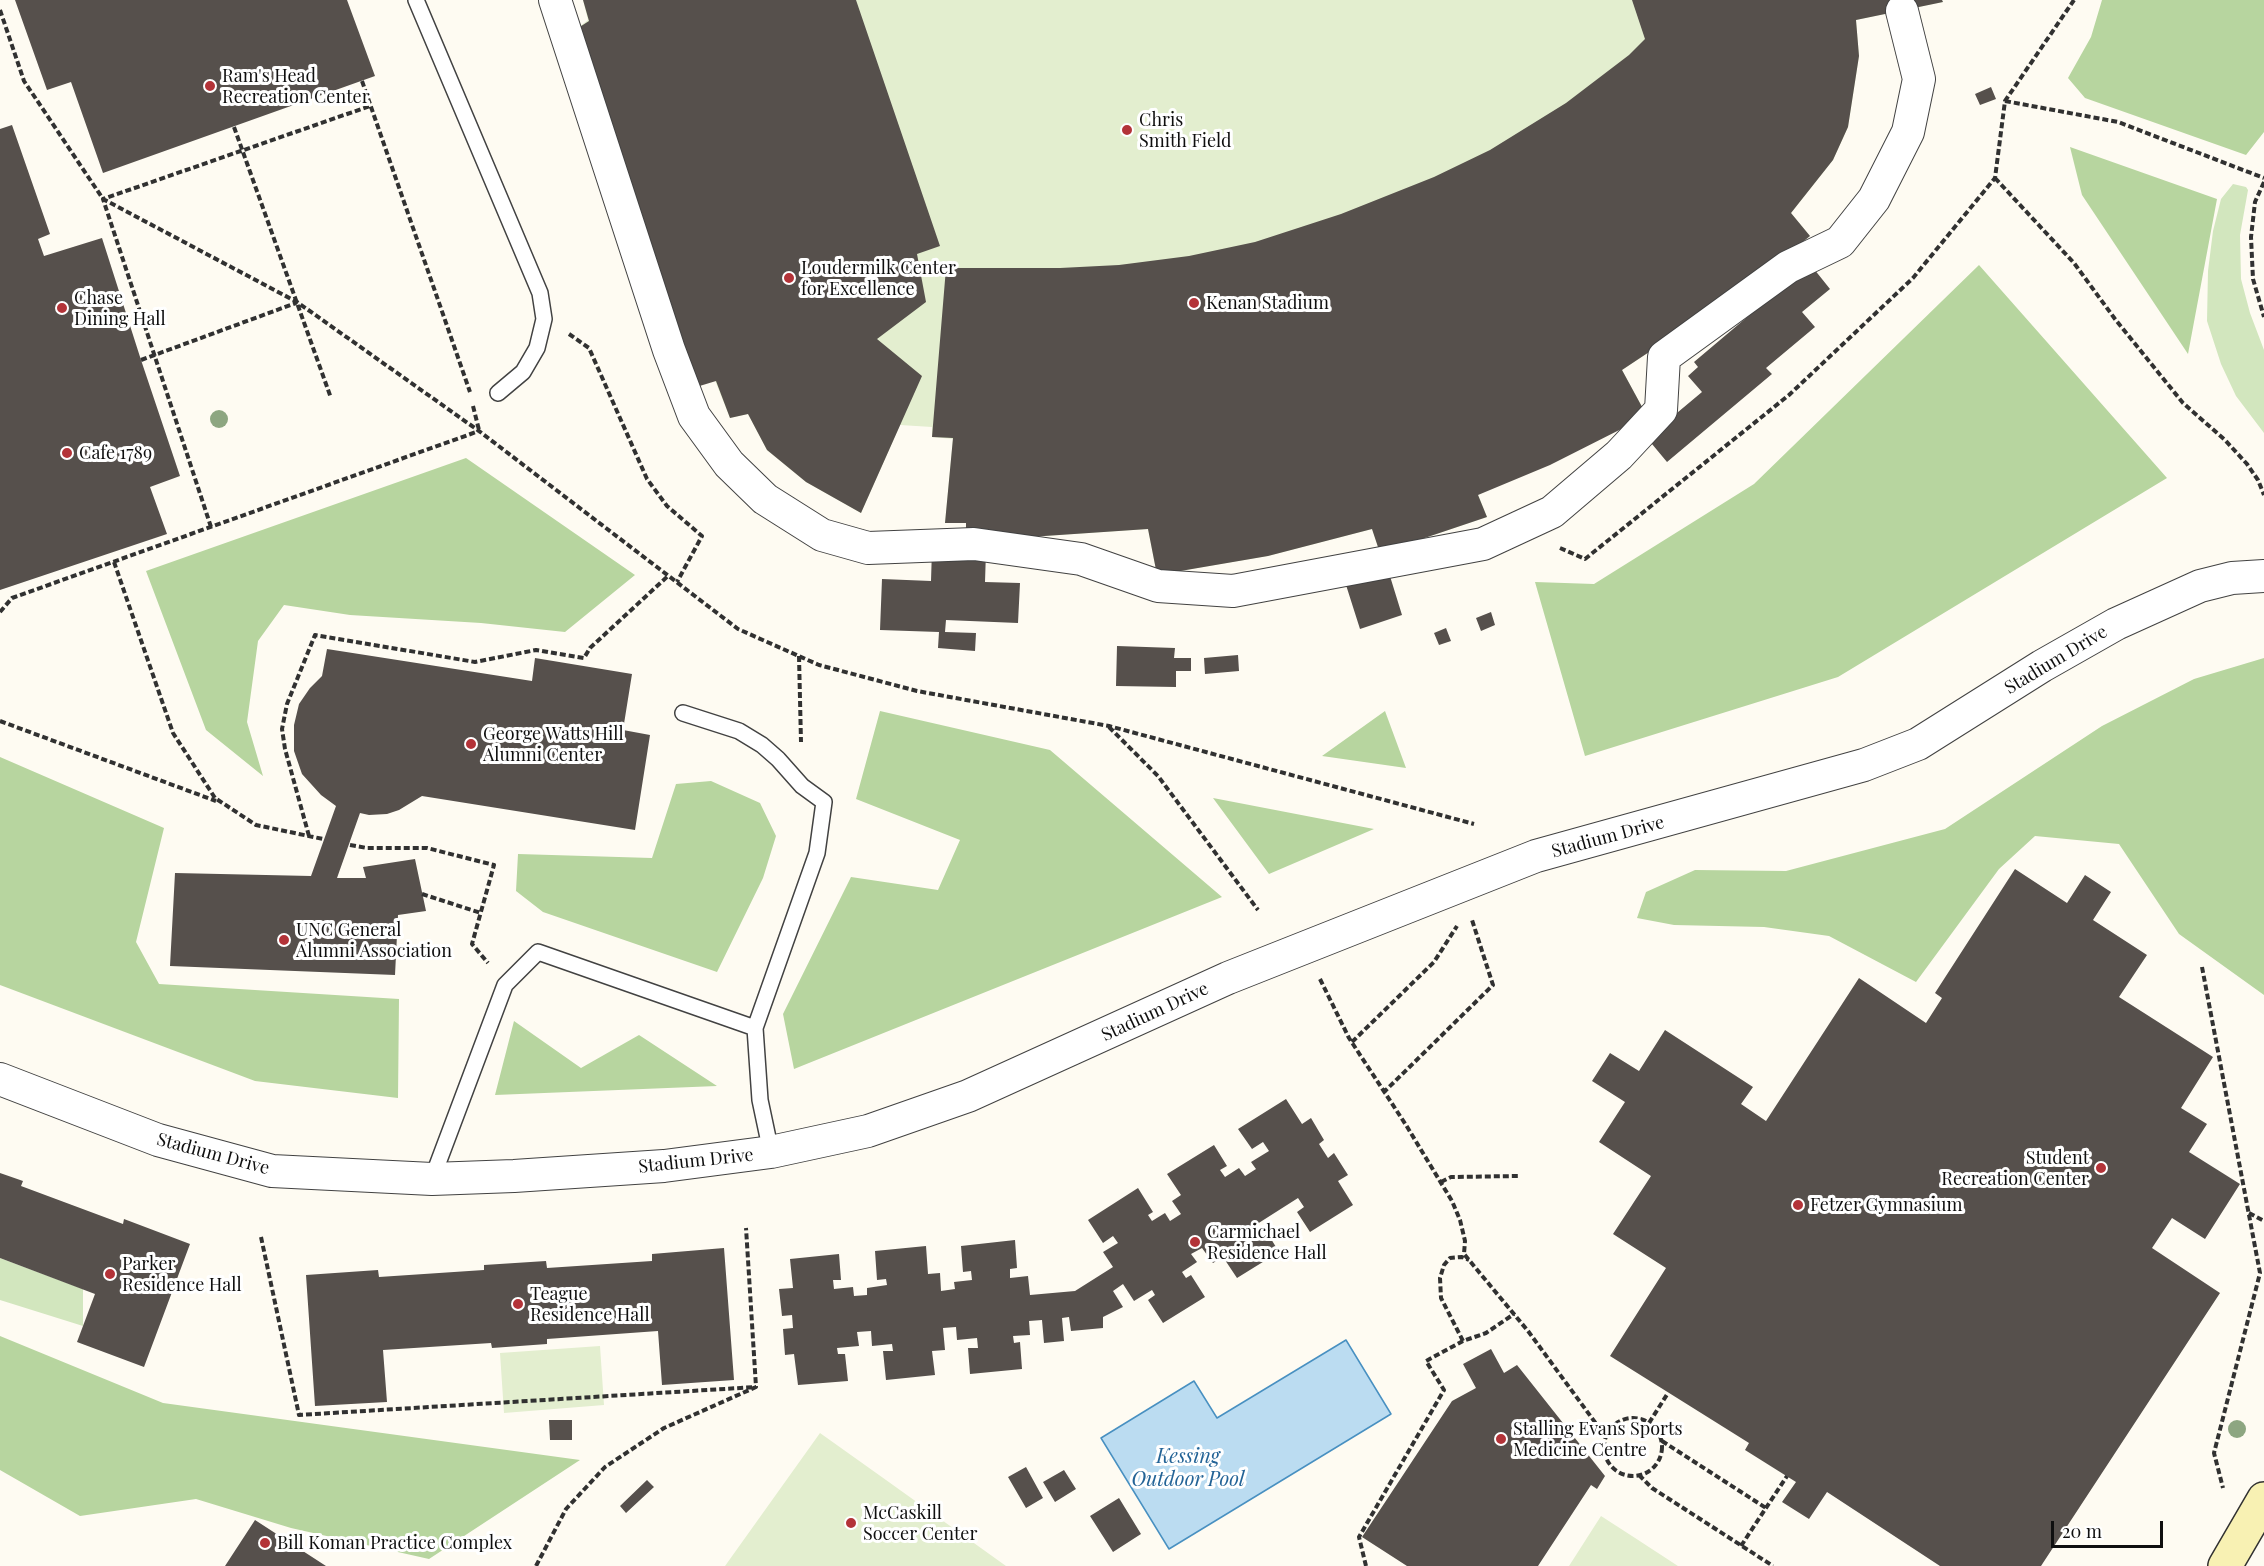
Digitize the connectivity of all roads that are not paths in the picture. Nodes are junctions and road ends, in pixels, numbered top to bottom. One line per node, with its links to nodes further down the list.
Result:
1 (416, 0): 4 (lane)
2 (555, 0): 3 (street)
3 (1902, 11)
4 (498, 393)
5 (2264, 576): 9 (street, Stadium Drive)
6 (683, 713): 7 (lane)
7 (755, 1028): 9 (lane); 10 (lane)
8 (0, 1079): 10 (street, Stadium Drive)
9 (771, 1152): 10 (street, Stadium Drive)
10 (432, 1179)
11 (2264, 1498): 12 (main road)
12 (2225, 1566)

